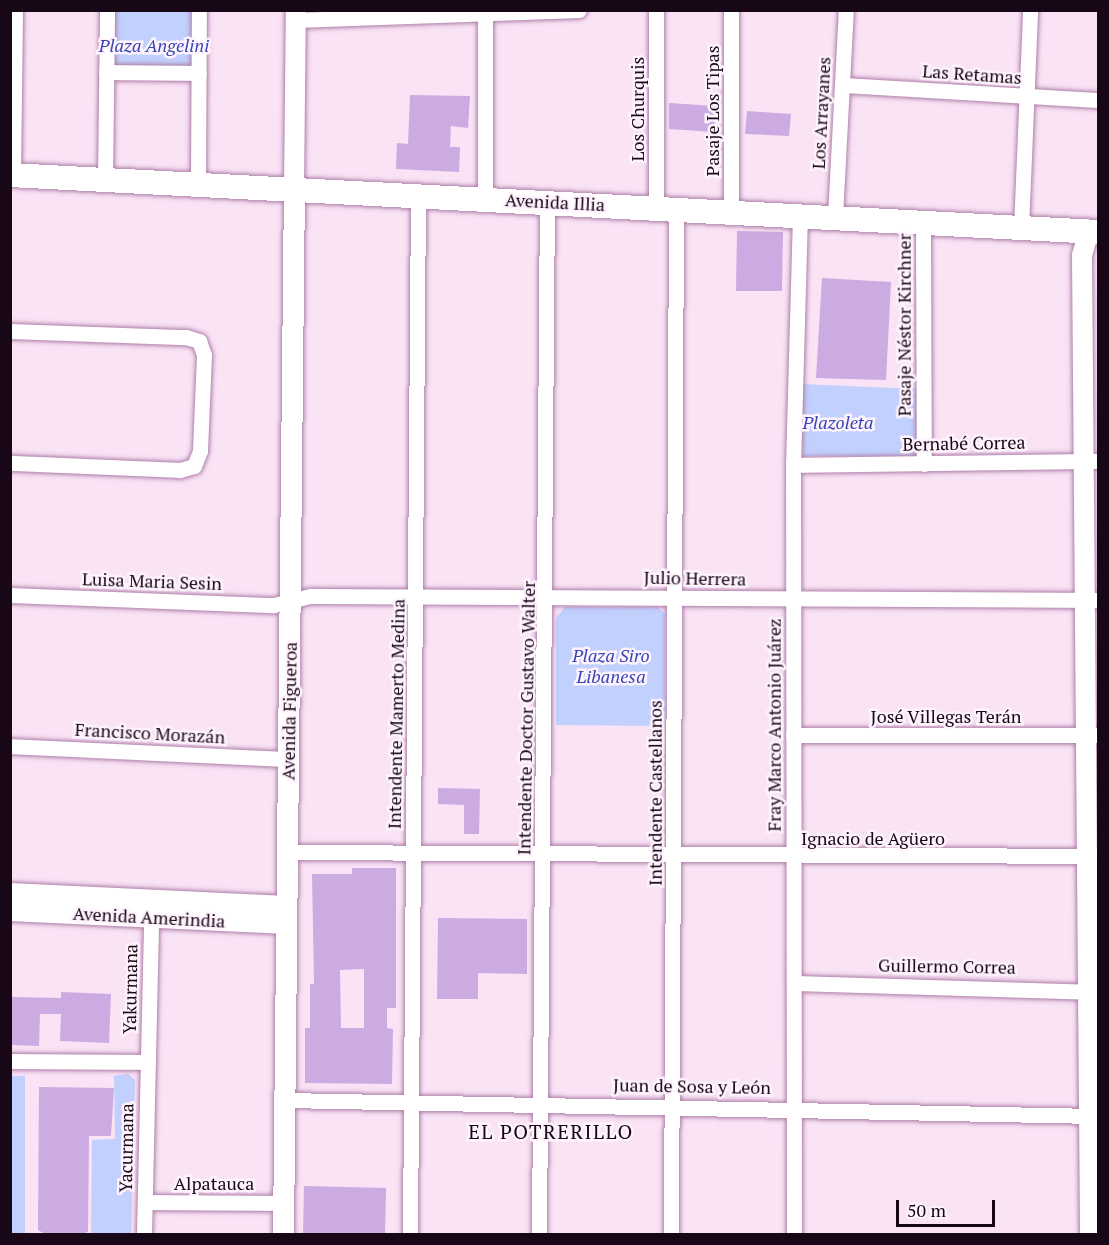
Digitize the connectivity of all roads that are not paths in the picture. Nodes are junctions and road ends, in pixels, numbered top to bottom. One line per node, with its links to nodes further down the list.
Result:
1 (15, 10): 16 (street)
2 (106, 10): 11 (street)
3 (199, 10): 12 (street)
4 (579, 10): 9 (street)
5 (657, 10): 23 (street, Los Churquis)
6 (731, 10): 24 (street, Pasaje Los Tipas)
7 (846, 10): 13 (street, Los Arrayanes)
8 (1030, 10): 14 (street)
9 (485, 13): 10 (street); 21 (street)
10 (296, 15): 19 (street)
11 (106, 72): 12 (street); 17 (street)
12 (199, 73): 18 (street)
13 (843, 85): 14 (street, Las Retamas); 26 (street, Los Arrayanes)
14 (1026, 97): 15 (street, Las Retamas); 28 (street)
15 (1098, 100)
16 (12, 175): 17 (main road, Avenida Illia)
17 (105, 179): 18 (main road, Avenida Illia)
18 (198, 183): 19 (main road, Avenida Illia)
19 (294, 188): 20 (main road, Avenida Illia); 42 (main road, Avenida Figueroa)
20 (418, 194): 21 (main road, Avenida Illia); 37 (street, Intendente Mamerto Medina)
21 (485, 198): 22 (main road, Avenida Illia)
22 (547, 201): 23 (main road, Avenida Illia); 38 (street, Intendente Doctor Gustavo Walter)
23 (666, 208): 24 (main road, Avenida Illia); 39 (street, Intendente Castellanos)
24 (732, 212): 25 (main road, Avenida Illia)
25 (800, 216): 26 (main road, Avenida Illia); 34 (street, Fray Marco Antonio Juárez)
26 (835, 218): 27 (main road, Avenida Illia)
27 (923, 222): 28 (main road, Avenida Illia); 33 (street, Pasaje Néstor Kirchner)
28 (1021, 228): 29 (main road, Avenida Illia)
29 (1094, 232): 31 (street)
30 (10, 331): 32 (street)
31 (1093, 461): 33 (street, Bernabé Correa); 35 (street); 41 (street)
32 (10, 463)
33 (924, 464): 34 (street, Bernabé Correa)
34 (793, 465): 40 (street, Fray Marco Antonio Juárez)
35 (1098, 538)
36 (10, 595): 42 (street, Luisa Maria Sesin)
37 (417, 596): 38 (street, Julio Herrera); 42 (street, Julio Herrera); 48 (street, Intendente Mamerto Medina)
38 (547, 597): 39 (street, Julio Herrera); 49 (street, Intendente Doctor Gustavo Walter)
39 (675, 597): 40 (street, Julio Herrera); 50 (street, Intendente Castellanos)
40 (793, 599): 41 (street, Julio Herrera); 43 (street, Fray Marco Antonio Juárez)
41 (1092, 600): 44 (street)
42 (291, 601): 46 (main road, Avenida Figueroa)
43 (794, 735): 44 (street, José Villegas Terán); 51 (street, Fray Marco Antonio Juárez)
44 (1093, 735): 52 (street)
45 (10, 746): 46 (street, Francisco Morazán)
46 (289, 759): 47 (main road, Avenida Figueroa)
47 (288, 852): 48 (street, Ignacio de Agüero); 55 (main road, Avenida Figueroa)
48 (414, 855): 49 (street, Ignacio de Agüero); 62 (street, Intendente Mamerto Medina)
49 (544, 855): 50 (street, Ignacio de Agüero); 63 (street, Intendente Doctor Gustavo Walter)
50 (674, 857): 51 (street, Ignacio de Agüero); 64 (street, Intendente Castellanos)
51 (794, 857): 52 (street, Ignacio de Agüero); 57 (street, Fray Marco Antonio Juárez)
52 (1094, 857): 58 (street)
53 (10, 893): 55 (street)
54 (10, 911): 56 (street, Avenida Amerindia)
55 (287, 915): 56 (street, Avenida Amerindia); 61 (main road, Avenida Figueroa)
56 (151, 917): 60 (street, Yakurmana)
57 (794, 982): 58 (street, Guillermo Correa); 65 (street, Fray Marco Antonio Juárez)
58 (1095, 991): 66 (street)
59 (10, 1061): 60 (street)
60 (148, 1062): 67 (street, Yacurmana)
61 (285, 1100): 62 (street, Juan de Sosa y León); 68 (main road, Avenida Figueroa)
62 (412, 1101): 63 (street, Juan de Sosa y León); 71 (street, Intendente Mamerto Medina)
63 (540, 1103): 64 (street, Juan de Sosa y León); 72 (street, Intendente Doctor Gustavo Walter)
64 (672, 1104): 65 (street, Juan de Sosa y León); 73 (street, Intendente Castellanos)
65 (794, 1109): 66 (street, Juan de Sosa y León); 74 (street, Fray Marco Antonio Juárez)
66 (1095, 1116): 75 (street)
67 (145, 1202): 68 (street, Alpatauca); 69 (street, Yacurmana)
68 (283, 1203): 70 (main road, Avenida Figueroa)
69 (144, 1234)
70 (283, 1234)
71 (410, 1234)
72 (539, 1234)
73 (671, 1234)
74 (794, 1234)
75 (1090, 1234)

